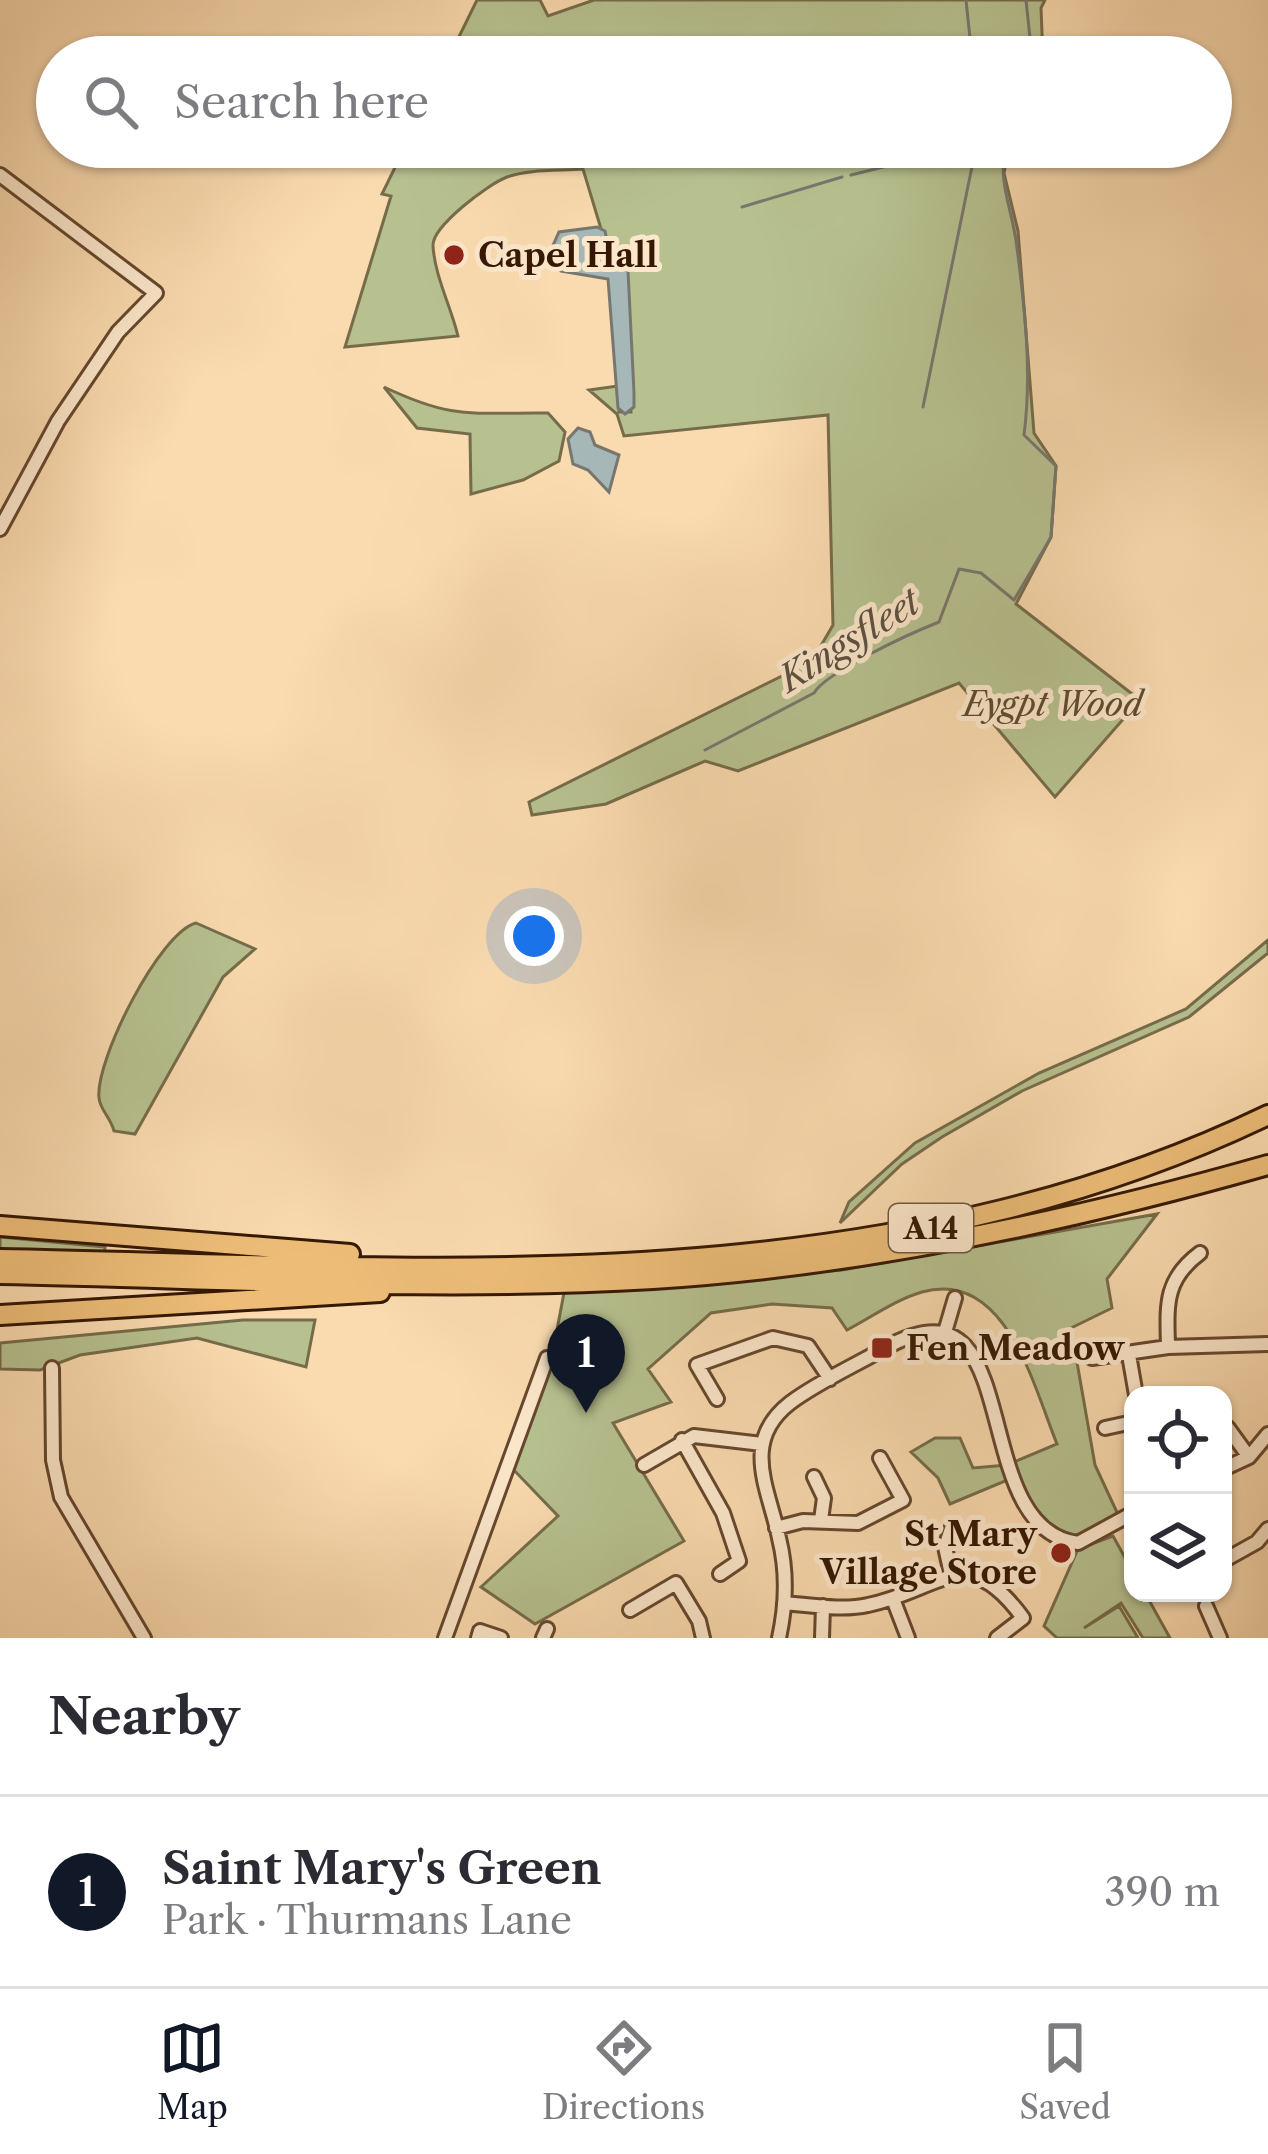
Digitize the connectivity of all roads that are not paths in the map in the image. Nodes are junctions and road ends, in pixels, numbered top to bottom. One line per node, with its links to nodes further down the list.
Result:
1 (0, 175): 2 (street)
2 (0, 529)
3 (1268, 1114): 10 (highway, A14)
4 (1268, 1165): 10 (highway, A14)
5 (0, 1226): 8 (highway, A14)
6 (1200, 1253): 17 (street)
7 (0, 1259): 8 (highway, A14)
8 (419, 1265): 11 (highway, A14)
9 (0, 1274): 12 (highway, A14)
10 (578, 1274): 11 (highway, A14)
11 (545, 1275): 12 (highway, A14)
12 (462, 1283): 14 (highway, A14)
13 (956, 1298): 15 (street)
14 (0, 1315)
15 (945, 1332): 22 (street); 36 (street)
16 (1268, 1344): 17 (street)
17 (1168, 1347): 18 (street)
18 (1129, 1355): 20 (street); 23 (street)
19 (547, 1358): 50 (street)
20 (1092, 1358)
21 (52, 1368): 49 (street)
22 (830, 1379): 24 (street); 30 (street)
23 (1134, 1386)
24 (717, 1399)
25 (1124, 1424): 26 (street)
26 (1105, 1428)
27 (1232, 1433): 31 (street)
28 (1268, 1434): 31 (street)
29 (682, 1440): 30 (street); 34 (street); 42 (street)
30 (761, 1444): 38 (street)
31 (1249, 1456): 33 (street)
32 (880, 1458): 37 (street)
33 (1232, 1464)
34 (644, 1465)
35 (814, 1478): 37 (street)
36 (1124, 1518)
37 (821, 1520): 38 (street)
38 (776, 1528): 45 (street)
39 (951, 1529): 43 (street)
40 (1268, 1529): 41 (street)
41 (1232, 1555)
42 (720, 1574)
43 (951, 1574): 44 (street); 57 (street)
44 (893, 1599): 46 (street); 56 (street)
45 (784, 1603): 46 (street); 54 (street)
46 (823, 1606): 55 (street)
47 (1205, 1606): 58 (street)
48 (630, 1610): 53 (street)
49 (144, 1638)
50 (445, 1638)
51 (478, 1638): 52 (street)
52 (501, 1638)
53 (703, 1638)
54 (778, 1638)
55 (822, 1638)
56 (908, 1638)
57 (997, 1638)
58 (1220, 1638)

